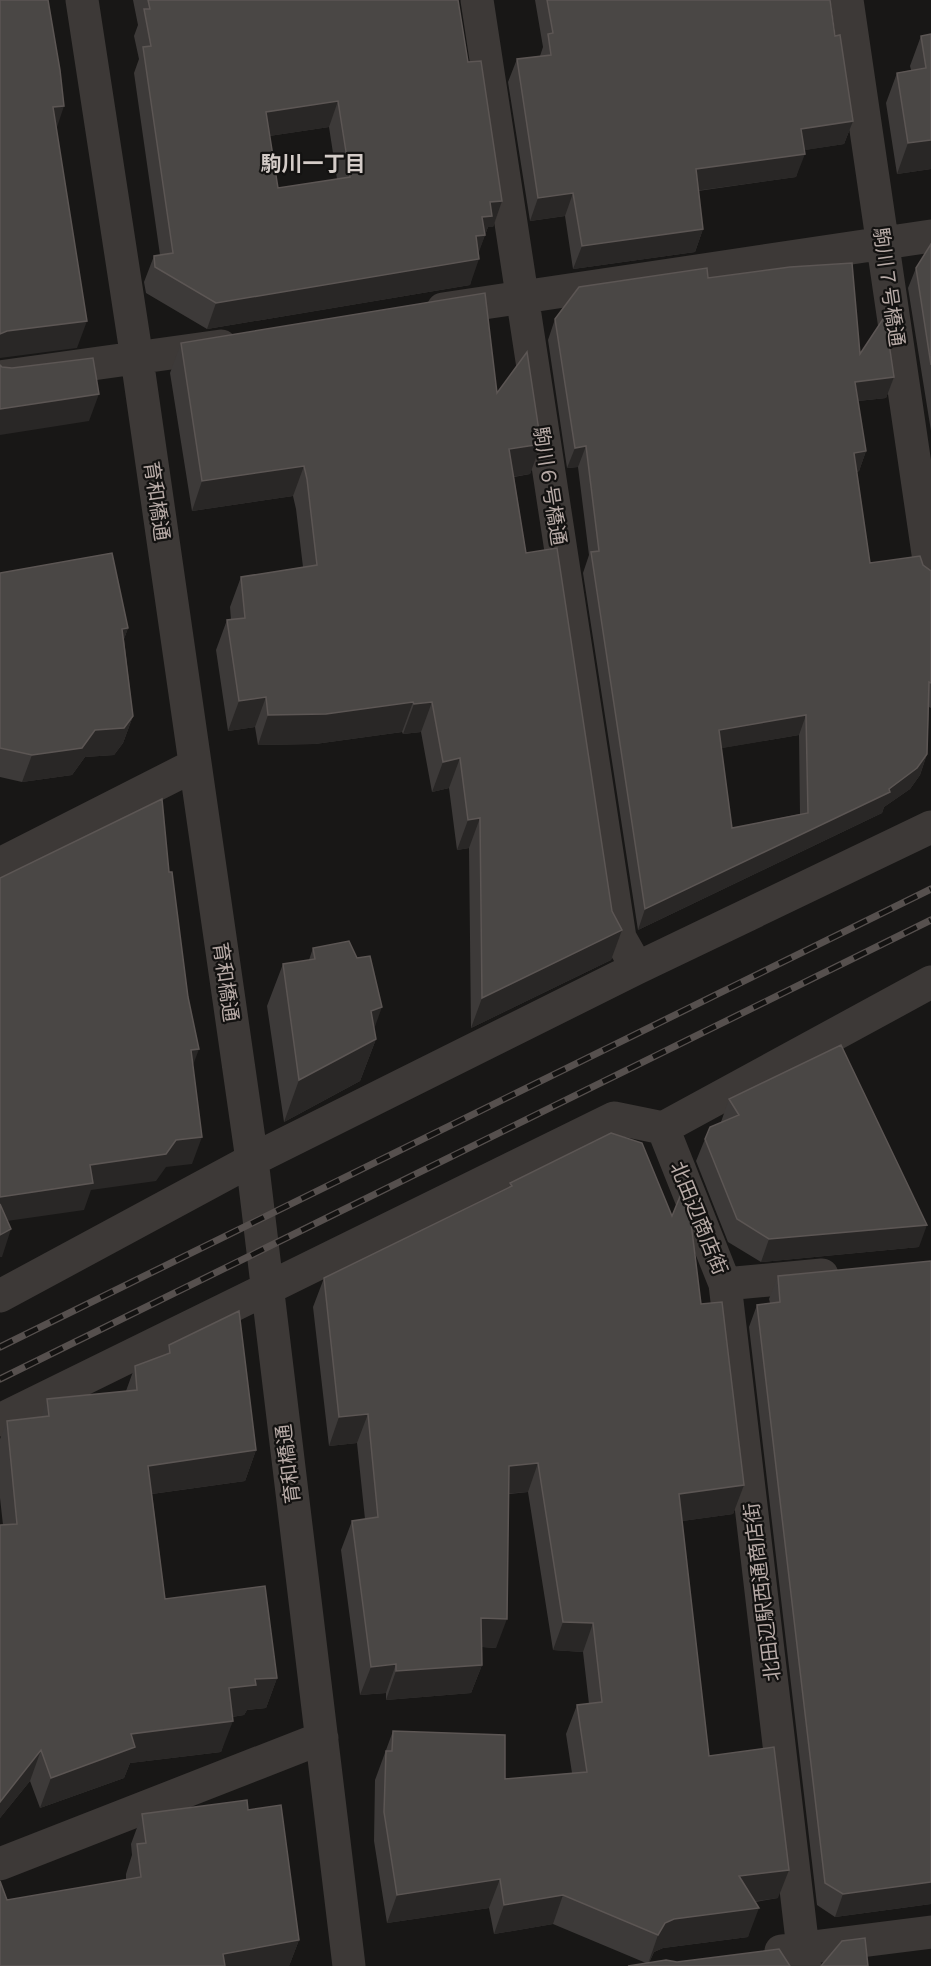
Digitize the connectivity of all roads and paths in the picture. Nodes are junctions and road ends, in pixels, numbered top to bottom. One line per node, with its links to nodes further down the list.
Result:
1 (82, 0): 9 (street, 育和橋通)
2 (477, 0): 6 (street, 駒川６号橋通)
3 (847, 0): 5 (street, 駒川７号橋通)
4 (931, 236): 5 (street)
5 (883, 243): 6 (street); 11 (street, 駒川７号橋通)
6 (520, 296): 7 (street); 15 (street, 駒川６号橋通)
7 (415, 314)
8 (251, 341): 9 (street)
9 (137, 359): 10 (street); 12 (street, 育和橋通)
10 (0, 377)
11 (931, 574)
12 (193, 766): 14 (street); 18 (street, 育和橋通)
13 (931, 827): 15 (street)
14 (0, 864)
15 (637, 968): 18 (street)
16 (931, 982): 17 (street)
17 (663, 1128): 20 (street, 北田辺商店街); 21 (street)
18 (252, 1160): 21 (street, 育和橋通); 22 (street)
19 (851, 1272): 20 (street, 北田辺商店街)
20 (725, 1284): 28 (street, 北田辺駅西通商店街)
21 (266, 1289): 23 (street); 24 (street, 育和橋通)
22 (0, 1296)
23 (0, 1420)
24 (322, 1738): 25 (street); 29 (street, 育和橋通)
25 (0, 1864)
26 (931, 1932): 28 (street)
27 (746, 1956): 28 (street)
28 (804, 1957)
29 (349, 1966)

